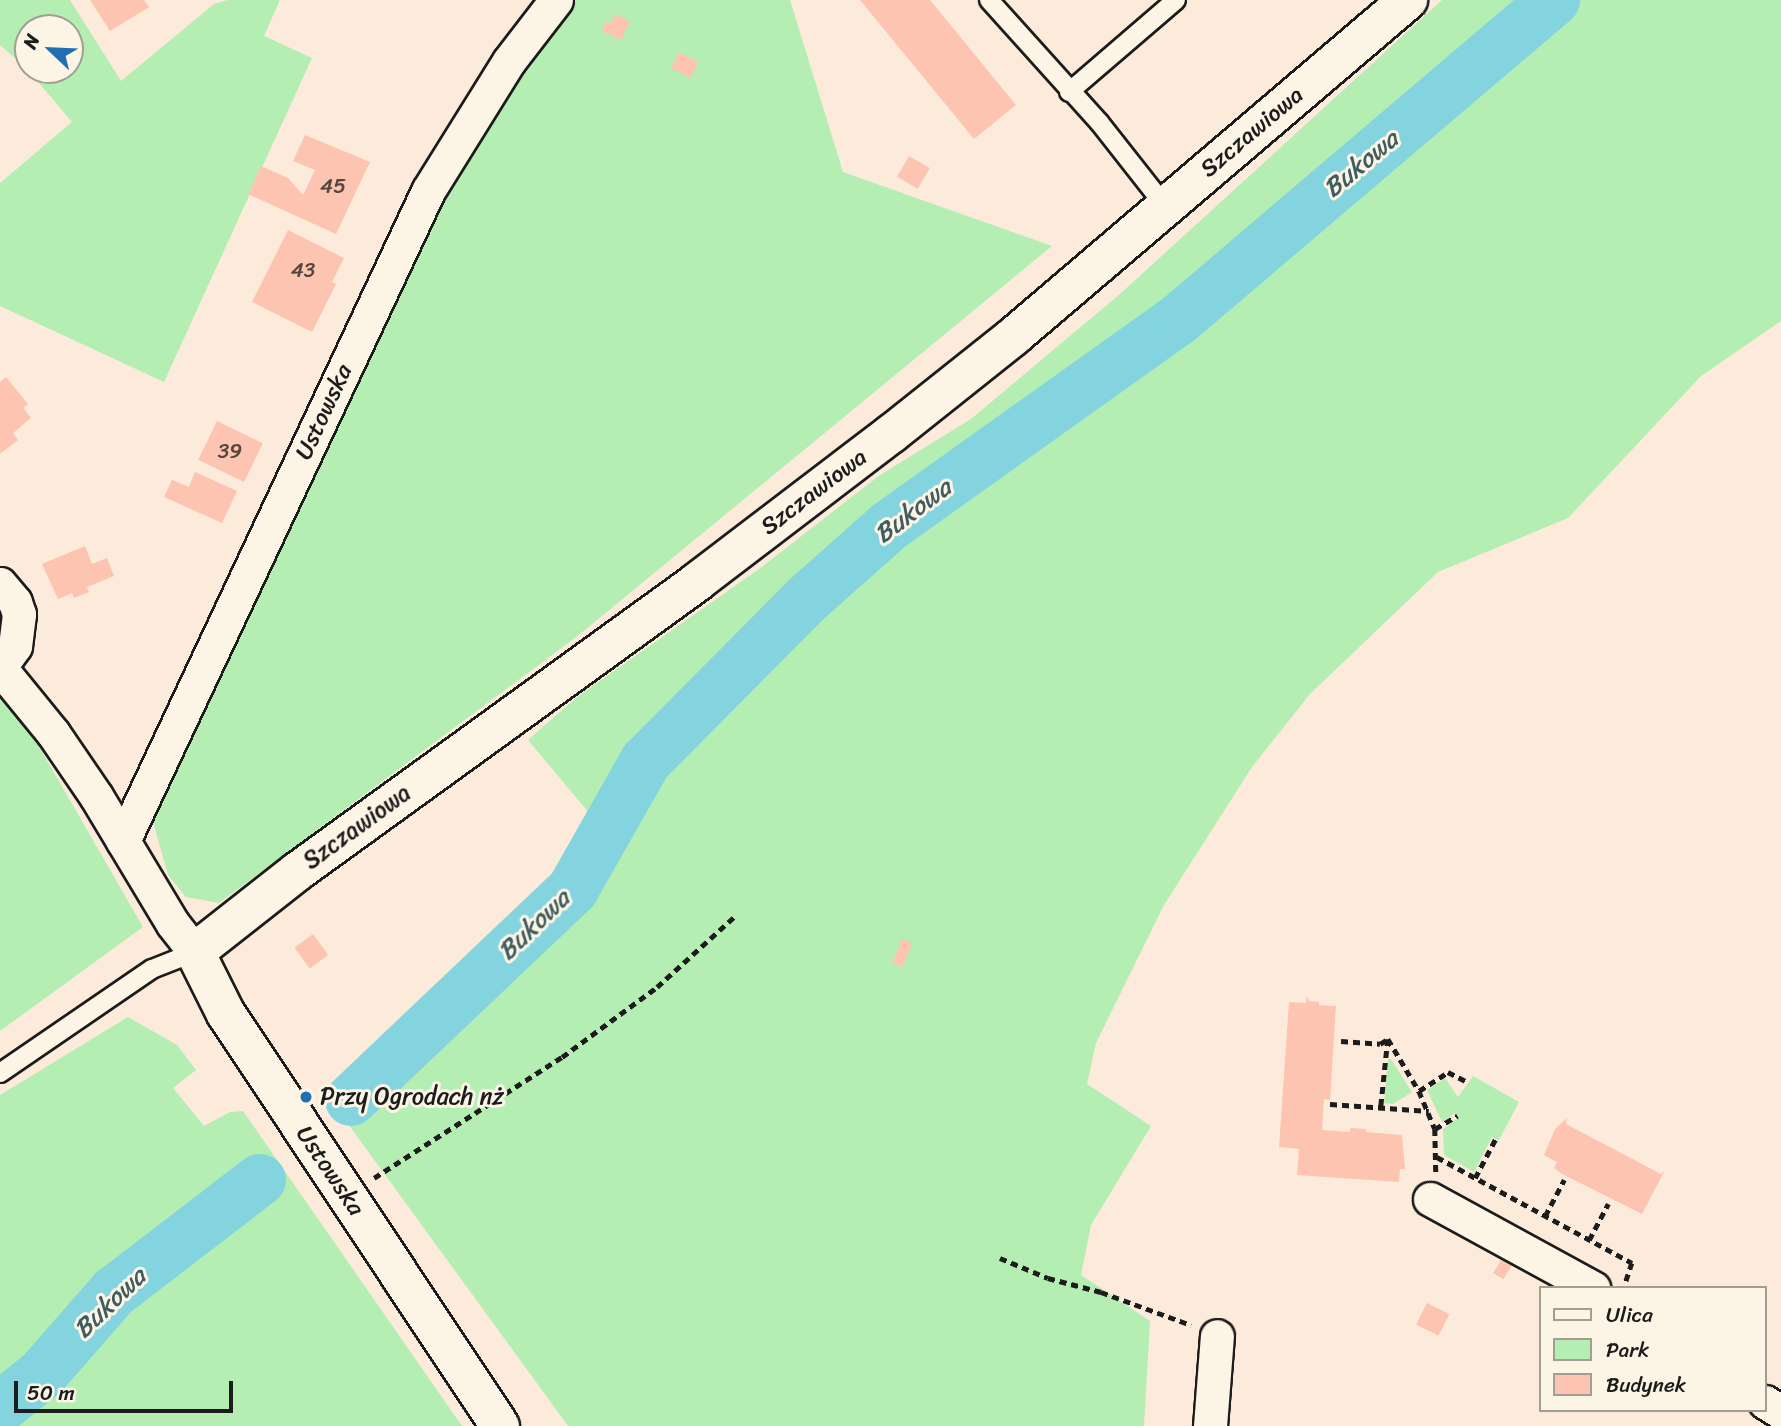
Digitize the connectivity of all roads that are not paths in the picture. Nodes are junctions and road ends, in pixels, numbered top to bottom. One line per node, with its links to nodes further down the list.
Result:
1 (556, 0): 9 (street, Ustowska)
2 (989, 0): 5 (lane)
3 (1408, 0): 6 (street, Szczawiowa)
4 (1176, 1): 5 (lane)
5 (1069, 92): 6 (lane)
6 (1165, 206): 10 (street, Szczawiowa)
7 (0, 584): 8 (street, Ustowska)
8 (0, 668): 9 (street, Ustowska)
9 (123, 841): 10 (street, Ustowska)
10 (195, 952): 11 (lane); 15 (street, Ustowska)
11 (0, 1073)
12 (1431, 1200): 13 (street)
13 (1589, 1286)
14 (1217, 1336): 16 (street)
15 (500, 1426)
16 (1210, 1426)

